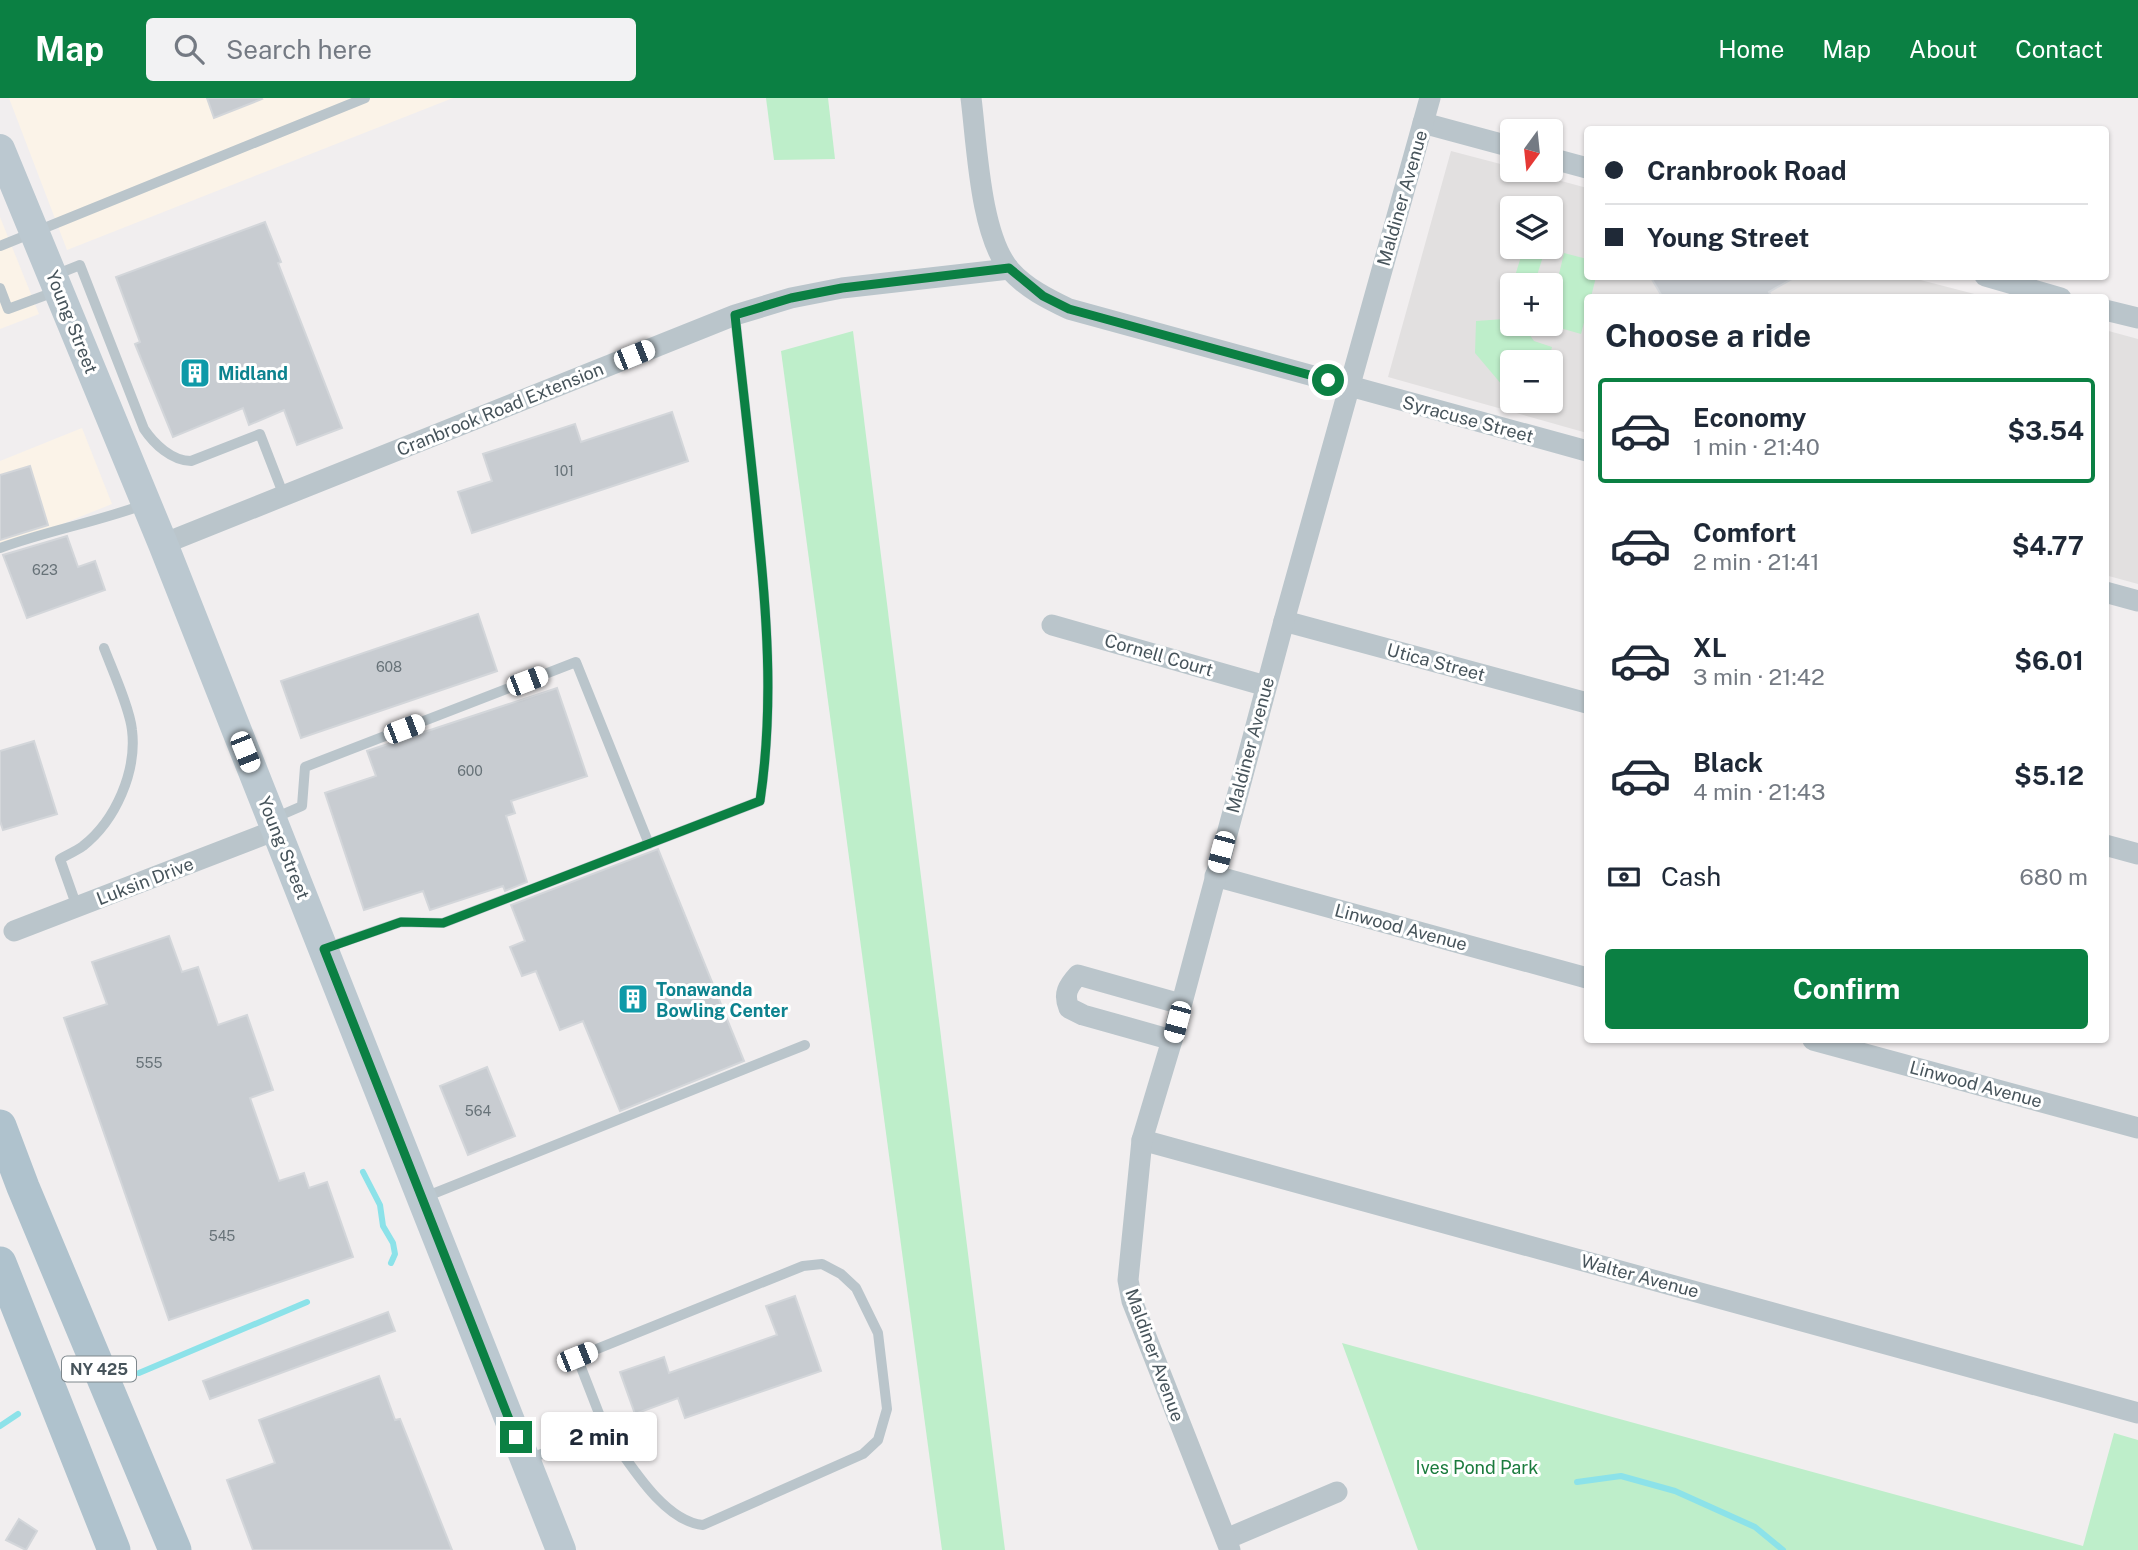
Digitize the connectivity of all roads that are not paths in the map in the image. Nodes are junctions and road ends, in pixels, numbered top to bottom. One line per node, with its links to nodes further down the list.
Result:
1 (365, 98): 9 (lane)
2 (971, 98): 11 (street)
3 (1430, 98): 4 (street, Maldiner Avenue)
4 (1423, 123): 5 (street); 19 (street, Maldiner Avenue)
5 (1500, 144)
6 (0, 149): 9 (street, Young Street)
7 (1563, 162): 8 (street)
8 (1584, 167)
9 (36, 232): 10 (lane); 13 (street, Young Street)
10 (0, 246)
11 (1009, 268): 17 (street, Cranbrook Road Extension); 19 (street, Syracuse Street)
12 (1998, 280): 15 (street)
13 (56, 283): 14 (lane); 21 (lane); 22 (street, Young Street)
14 (0, 288)
15 (2047, 294)
16 (2109, 311): 18 (street)
17 (735, 315): 21 (street, Cranbrook Road Extension); 33 (lane)
18 (2138, 318)
19 (1349, 386): 20 (street, Syracuse Street); 27 (street, Maldiner Avenue)
20 (1584, 450)
21 (284, 496): 23 (street, Cranbrook Road Extension)
22 (146, 504): 23 (street, Young Street); 24 (lane)
23 (163, 544): 32 (street, Young Street)
24 (0, 548)
25 (2109, 593): 26 (street)
26 (2138, 601)
27 (1284, 621): 30 (street, Maldiner Avenue); 31 (street, Utica Street)
28 (1052, 625): 30 (street, Cornell Court)
29 (104, 648): 37 (lane)
30 (1266, 686): 36 (street, Maldiner Avenue)
31 (1584, 702)
32 (274, 824): 33 (lane); 37 (street, Luksin Drive); 39 (street, Young Street)
33 (649, 844): 39 (lane)
34 (2109, 846): 35 (street)
35 (2138, 854)
36 (1215, 876): 40 (street, Linwood Avenue); 41 (street, Maldiner Avenue)
37 (77, 907): 38 (street, Luksin Drive)
38 (14, 932)
39 (324, 949): 48 (street, Young Street)
40 (1584, 977)
41 (1181, 1004): 42 (street, Maldiner Avenue); 42 (street)
42 (1172, 1040): 47 (street, Maldiner Avenue)
43 (1824, 1043): 46 (street, Linwood Avenue)
44 (805, 1045): 48 (lane)
45 (0, 1126): 58 (main road, NY 425)
46 (2138, 1128)
47 (1142, 1140): 50 (street, Walter Avenue); 55 (street, Maldiner Avenue)
48 (422, 1198): 52 (street, Young Street)
49 (0, 1264): 53 (main road, NY 425)
50 (2138, 1413)
51 (605, 1429): 51 (lane); 52 (lane)
52 (526, 1461): 59 (street, Young Street)
53 (87, 1483): 56 (main road); 57 (main road, NY 425)
54 (1337, 1492): 55 (street)
55 (1228, 1544)
56 (99, 1550)
57 (114, 1550)
58 (175, 1550)
59 (561, 1550)

